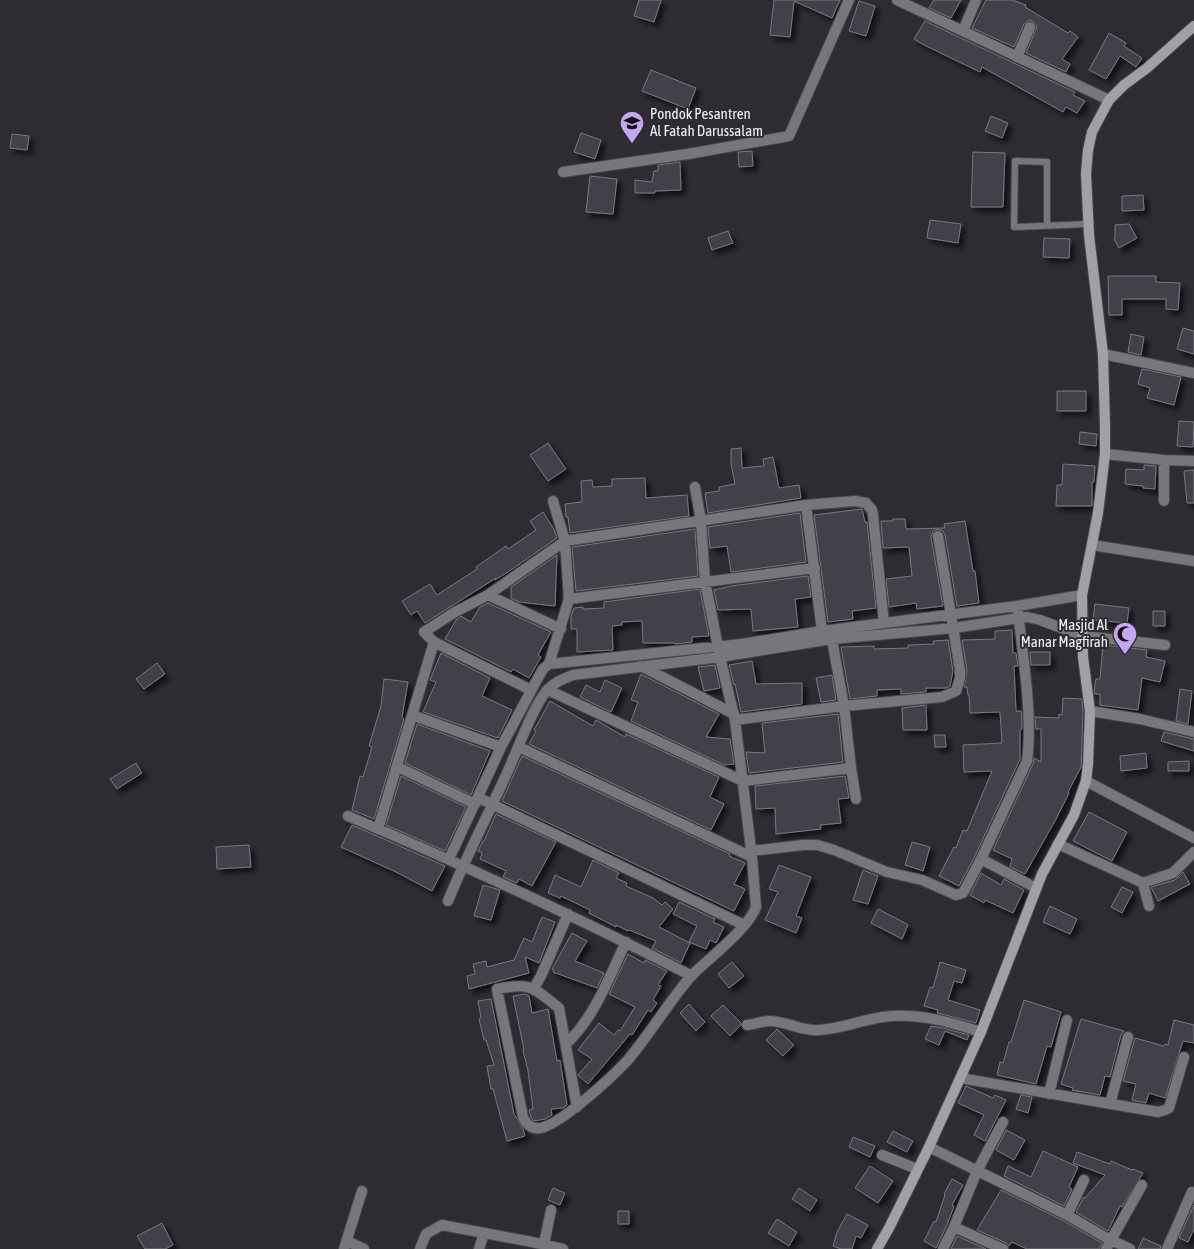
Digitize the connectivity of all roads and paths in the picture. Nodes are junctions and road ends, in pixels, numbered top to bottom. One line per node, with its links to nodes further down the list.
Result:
1 (849, 0): 9 (street)
2 (897, 0): 6 (street)
3 (976, 0): 6 (street)
4 (1194, 26): 8 (street)
5 (1030, 27): 7 (street)
6 (964, 31): 7 (street)
7 (1017, 57): 8 (street)
8 (1109, 100): 10 (street)
9 (563, 172)
10 (1089, 224): 11 (lane); 12 (street)
11 (1047, 226): 11 (lane)
12 (1102, 354): 13 (street); 14 (street)
13 (1194, 373)
14 (1104, 454): 15 (street); 24 (street)
15 (1164, 460): 16 (street); 19 (street)
16 (1194, 461)
17 (695, 487): 21 (street)
18 (553, 501): 23 (street)
19 (1164, 501)
20 (806, 505): 21 (street); 26 (street); 34 (street)
21 (700, 521): 23 (street); 27 (street)
22 (938, 536): 32 (street)
23 (565, 541): 28 (street); 30 (street)
24 (1092, 544): 25 (street); 29 (street)
25 (1194, 561)
26 (815, 568): 27 (street); 37 (street)
27 (705, 581): 30 (street); 40 (street)
28 (488, 595): 36 (street); 39 (street)
29 (1082, 595): 31 (street); 38 (street)
30 (570, 600): 36 (street)
31 (1018, 606): 32 (street); 33 (street)
32 (950, 614): 34 (street); 35 (street)
33 (1019, 618): 35 (street); 38 (street); 68 (street)
34 (884, 623): 37 (street)
35 (954, 628): 37 (street); 47 (street)
36 (561, 629): 43 (street)
37 (828, 634): 40 (street); 42 (street); 47 (street)
38 (1083, 636): 41 (street); 48 (street)
39 (434, 642): 45 (street); 49 (street)
40 (717, 646): 42 (street); 43 (street)
41 (1165, 646)
42 (720, 657): 44 (street); 50 (street)
43 (550, 664): 45 (street)
44 (641, 666): 46 (street); 50 (street)
45 (531, 690): 52 (street)
46 (548, 690): 53 (street); 57 (street)
47 (844, 706): 50 (street); 55 (street)
48 (1090, 712): 51 (street); 56 (street)
49 (412, 715): 52 (street); 54 (street)
50 (734, 717): 57 (street)
51 (1194, 732)
52 (501, 747): 59 (street)
53 (519, 747): 60 (street); 66 (street)
54 (398, 768): 59 (street); 62 (street)
55 (851, 768): 57 (street); 58 (street)
56 (1086, 781): 63 (street); 64 (street)
57 (743, 782): 66 (street)
58 (856, 799)
59 (477, 801): 60 (street); 67 (street)
60 (493, 805): 69 (street); 75 (street)
61 (348, 816): 62 (street)
62 (378, 829): 67 (street)
63 (1194, 838)
64 (1058, 844): 70 (street); 71 (street)
65 (1194, 852): 70 (street)
66 (752, 854): 68 (street); 75 (street)
67 (449, 859): 69 (street)
68 (981, 860): 71 (street)
69 (463, 865): 72 (street); 74 (street)
70 (1143, 884): 73 (street)
71 (1036, 888): 81 (street)
72 (448, 901)
73 (1149, 906)
74 (568, 914): 76 (street); 78 (street)
75 (744, 925): 77 (street)
76 (626, 942): 77 (street); 83 (street)
77 (692, 976): 88 (street)
78 (534, 988): 83 (street); 88 (street)
79 (1067, 1020): 86 (street)
80 (747, 1025): 81 (street)
81 (981, 1032): 85 (street)
82 (1128, 1037): 87 (street)
83 (566, 1044): 88 (street)
84 (1184, 1057): 87 (street)
85 (960, 1078): 86 (street); 90 (street)
86 (1049, 1094): 87 (street)
87 (1110, 1104)
88 (577, 1107)
89 (1002, 1122): 93 (street)
90 (929, 1147): 92 (street); 93 (street)
91 (882, 1155): 92 (street)
92 (918, 1169): 110 (street)
93 (977, 1171): 99 (street); 100 (street)
94 (1084, 1180): 99 (street)
95 (1142, 1185): 103 (street)
96 (362, 1191): 104 (street)
97 (1192, 1192): 114 (street)
98 (551, 1210): 102 (street)
99 (1066, 1215): 103 (street)
100 (954, 1226): 111 (street); 112 (street)
101 (484, 1233): 105 (street); 107 (street); 108 (street)
102 (544, 1244): 105 (street); 109 (street)
103 (1109, 1244): 113 (street)
104 (346, 1245): 106 (street)
105 (532, 1245)
106 (364, 1249)
107 (420, 1249)
108 (479, 1249)
109 (564, 1249)
110 (877, 1249)
111 (943, 1249)
112 (1003, 1249)
113 (1130, 1249)
114 (1167, 1249)

